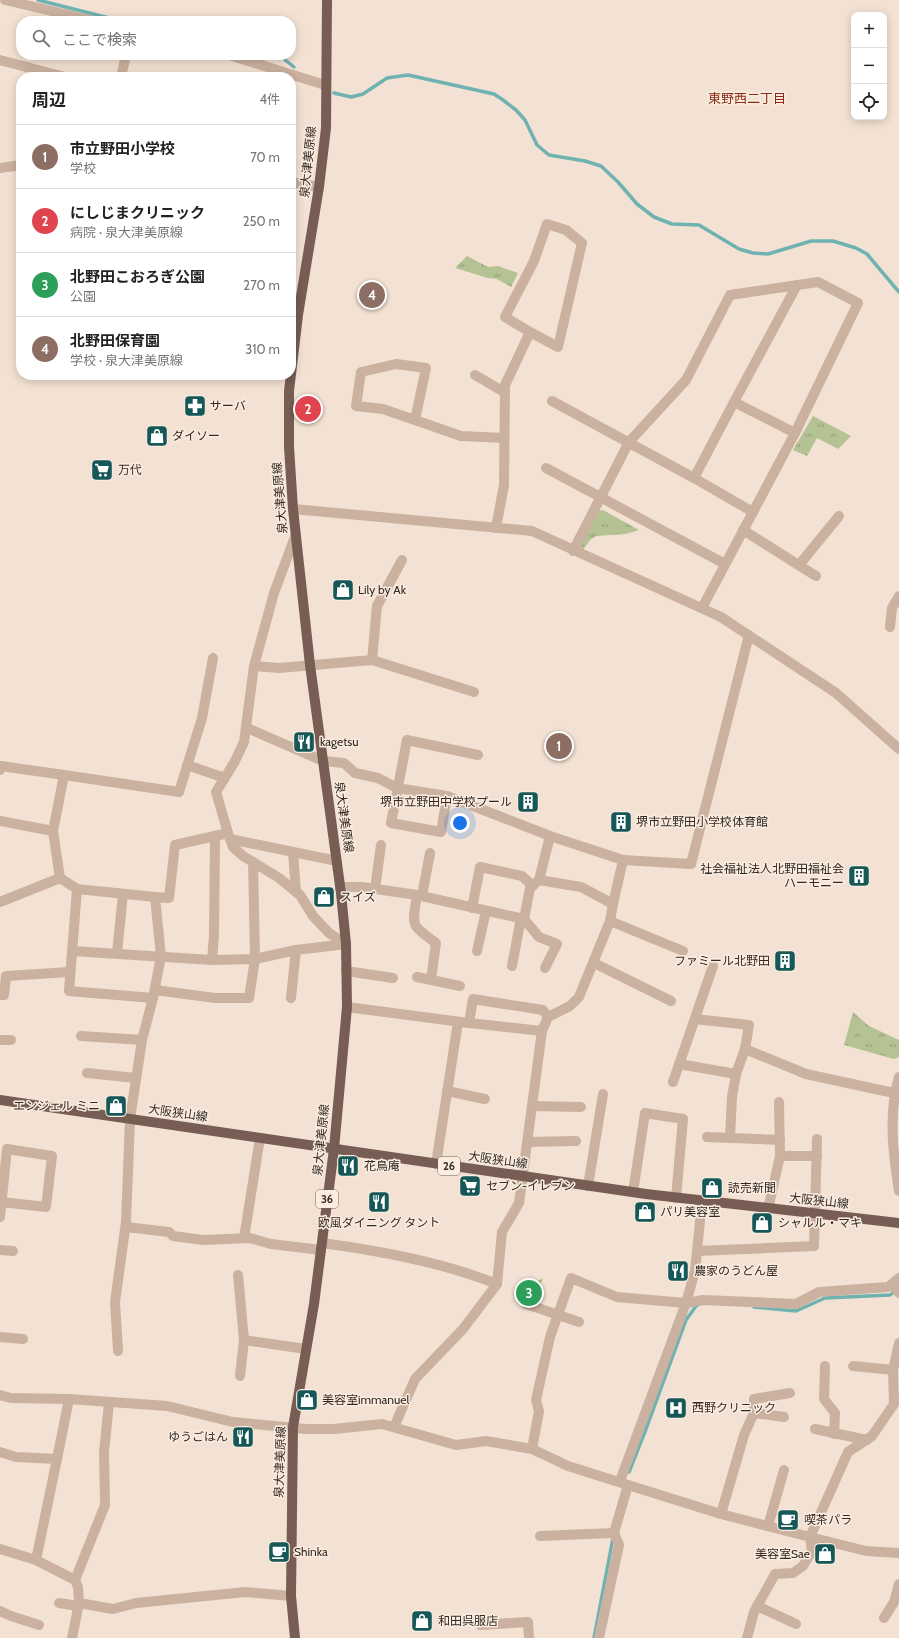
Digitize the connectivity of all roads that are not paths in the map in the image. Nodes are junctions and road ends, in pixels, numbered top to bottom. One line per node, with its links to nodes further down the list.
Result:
1 (5, 0): 3 (street)
2 (327, 0): 11 (main road, 泉大津美原線 / 36)
3 (73, 16)
4 (0, 60): 7 (street)
5 (125, 60): 8 (street)
6 (245, 60): 9 (street)
7 (40, 72)
8 (122, 72)
9 (283, 72)
10 (296, 76): 11 (street)
11 (325, 85): 15 (main road, 泉大津美原線 / 36)
12 (16, 166): 13 (street)
13 (0, 168)
14 (296, 183): 15 (street)
15 (319, 187): 17 (main road, 泉大津美原線 / 36)
16 (797, 285): 23 (street); 25 (street); 27 (street)
17 (296, 331)
18 (530, 332): 18 (street); 21 (street)
19 (475, 375): 21 (street)
20 (290, 380): 31 (main road, 泉大津美原線 / 36)
21 (504, 392): 26 (street)
22 (552, 401): 27 (street)
23 (734, 402): 25 (street); 29 (street)
24 (416, 420): 24 (street); 26 (street)
25 (795, 433): 32 (street)
26 (504, 438): 34 (street)
27 (629, 442): 29 (street); 30 (street)
28 (546, 468): 30 (street)
29 (694, 478): 32 (street)
30 (601, 497): 37 (street); 39 (street)
31 (293, 509): 34 (street); 36 (main road, 泉大津美原線 / 36)
32 (753, 512): 35 (street)
33 (839, 516): 40 (street)
34 (496, 528): 37 (street)
35 (743, 530): 39 (street); 40 (street)
36 (296, 534): 48 (main road, 泉大津美原線 / 36); 49 (street)
37 (573, 550): 43 (street)
38 (402, 560): 47 (street)
39 (725, 564): 43 (street)
40 (799, 564): 41 (street)
41 (816, 576)
42 (898, 599): 44 (street)
43 (702, 608): 45 (street)
44 (890, 627)
45 (749, 635): 52 (street); 69 (street)
46 (213, 658): 55 (street)
47 (372, 660): 48 (street); 50 (street)
48 (310, 665): 49 (street); 54 (main road, 泉大津美原線 / 36)
49 (254, 666): 51 (street)
50 (474, 692)
51 (247, 728): 54 (street); 58 (street)
52 (899, 750)
53 (478, 755): 59 (street)
54 (323, 760): 59 (street); 70 (main road, 泉大津美原線 / 36)
55 (187, 765): 57 (street); 58 (street)
56 (0, 770): 57 (street)
57 (64, 775): 62 (street)
58 (225, 778): 64 (street)
59 (397, 788): 60 (street); 60 (street)
60 (447, 796): 65 (street)
61 (0, 821): 62 (street)
62 (53, 831): 72 (street)
63 (215, 836): 64 (street); 80 (street); 95 (street)
64 (229, 836): 67 (street); 71 (street)
65 (550, 836): 69 (street); 73 (street)
66 (380, 845): 76 (street)
67 (293, 852): 70 (street); 77 (street)
68 (430, 853): 79 (street)
69 (623, 860): 82 (street)
70 (337, 861): 74 (main road, 泉大津美原線 / 36)
71 (253, 862): 77 (street); 94 (street)
72 (60, 878): 75 (street); 81 (street)
73 (536, 883): 82 (street); 83 (street); 85 (street)
74 (340, 887): 76 (street); 87 (main road, 泉大津美原線 / 36)
75 (77, 889): 78 (street); 89 (street)
76 (375, 889): 79 (street)
77 (296, 892): 87 (street)
78 (123, 894): 80 (street); 92 (street)
79 (420, 896): 83 (street); 104 (street)
80 (155, 897): 93 (street)
81 (0, 902)
82 (613, 904): 86 (street)
83 (472, 908): 84 (street)
84 (486, 911): 85 (street); 91 (street)
85 (522, 919): 97 (street); 99 (street)
86 (610, 921): 90 (street); 96 (street)
87 (346, 944): 88 (street); 100 (main road, 泉大津美原線 / 36)
88 (296, 950): 94 (street); 108 (street)
89 (72, 951): 92 (street); 101 (street)
90 (682, 951)
91 (477, 952)
92 (117, 953): 93 (street)
93 (161, 956): 95 (street); 106 (street)
94 (255, 959): 95 (street); 106 (street)
95 (212, 960)
96 (594, 963): 109 (street); 111 (street)
97 (512, 966)
98 (712, 966): 112 (street)
99 (545, 968)
100 (346, 971): 103 (street); 110 (main road, 泉大津美原線 / 36)
101 (70, 972): 106 (street); 107 (street)
102 (417, 977): 104 (street)
103 (392, 978)
104 (431, 980): 105 (street)
105 (460, 986)
106 (154, 994): 119 (street)
107 (0, 995)
108 (291, 998)
109 (671, 1001)
110 (347, 1007): 113 (street); 144 (main road, 泉大津美原線 / 36)
111 (548, 1017): 114 (street); 115 (street)
112 (695, 1019): 120 (street); 121 (street)
113 (458, 1022): 114 (street); 127 (street)
114 (469, 1023): 115 (street)
115 (542, 1031): 133 (street)
116 (81, 1036): 119 (street)
117 (0, 1040): 118 (street)
118 (11, 1040)
119 (142, 1040): 125 (street)
120 (745, 1049): 123 (street); 128 (street)
121 (679, 1064): 123 (street); 126 (street)
122 (87, 1073): 125 (street)
123 (736, 1074): 138 (street)
124 (899, 1077): 128 (street)
125 (136, 1078): 136 (street)
126 (673, 1082)
127 (447, 1091): 130 (street); 148 (street)
128 (894, 1093): 135 (street)
129 (603, 1094): 150 (street)
130 (485, 1099)
131 (0, 1100): 136 (main road, 大阪狭山線 / 26)
132 (779, 1102): 141 (street)
133 (532, 1106): 134 (street); 143 (street)
134 (581, 1107)
135 (896, 1109): 147 (street)
136 (130, 1119): 139 (main road, 大阪狭山線 / 26); 160 (street)
137 (707, 1137): 138 (street)
138 (730, 1137): 141 (street)
139 (260, 1138): 144 (main road, 大阪狭山線 / 26); 161 (street)
140 (817, 1139): 146 (street)
141 (780, 1140): 145 (street)
142 (576, 1141): 143 (street)
143 (527, 1142): 149 (street)
144 (334, 1149): 148 (main road, 大阪狭山線 / 26); 162 (main road, 泉大津美原線 / 36)
145 (780, 1156): 146 (street); 156 (street)
146 (817, 1156): 157 (street)
147 (896, 1157): 151 (street)
148 (436, 1164): 149 (main road, 大阪狭山線 / 26)
149 (523, 1176): 150 (main road, 大阪狭山線 / 26); 168 (street)
150 (588, 1186): 152 (main road, 大阪狭山線 / 26)
151 (899, 1191)
152 (633, 1192): 153 (main road, 大阪狭山線 / 26); 153 (street)
153 (676, 1198): 154 (main road, 大阪狭山線 / 26)
154 (702, 1201): 156 (main road, 大阪狭山線 / 26); 164 (street)
155 (2, 1202): 155 (street); 158 (street)
156 (768, 1209): 157 (main road, 大阪狭山線 / 26)
157 (816, 1214): 159 (main road, 大阪狭山線 / 26); 164 (street)
158 (0, 1217)
159 (899, 1223)
160 (126, 1226): 161 (street); 179 (street)
161 (244, 1238): 162 (street)
162 (321, 1247): 168 (street); 178 (main road, 泉大津美原線 / 36)
163 (0, 1250): 165 (street)
164 (697, 1251): 170 (street)
165 (13, 1252)
166 (238, 1275): 176 (street)
167 (895, 1281): 169 (street); 170 (street)
168 (497, 1284): 193 (street)
169 (899, 1293)
170 (686, 1303): 172 (street); 201 (street)
171 (526, 1304): 172 (street)
172 (558, 1314): 173 (street); 197 (street)
173 (579, 1322)
174 (0, 1337): 175 (street)
175 (23, 1339)
176 (244, 1340): 178 (street); 183 (street)
177 (899, 1343): 182 (street)
178 (306, 1350): 192 (main road, 泉大津美原線 / 36)
179 (118, 1351)
180 (825, 1366): 195 (street)
181 (852, 1366): 182 (street)
182 (893, 1370): 196 (street)
183 (240, 1376)
184 (0, 1391): 187 (street)
185 (790, 1393): 190 (street)
186 (0, 1395): 187 (street)
187 (11, 1398): 188 (street)
188 (69, 1399): 189 (street); 199 (street)
189 (109, 1403): 192 (street); 210 (street)
190 (754, 1413): 191 (street); 202 (street)
191 (784, 1417)
192 (293, 1427): 193 (street); 212 (main road, 泉大津美原線 / 36)
193 (394, 1427): 197 (street)
194 (815, 1429): 195 (street)
195 (834, 1434): 196 (street)
196 (866, 1440): 206 (street)
197 (532, 1449): 201 (street)
198 (0, 1452): 199 (street)
199 (57, 1459): 209 (street)
200 (784, 1470): 203 (street)
201 (624, 1483): 202 (street); 204 (street)
202 (720, 1514): 203 (street)
203 (768, 1526): 206 (street)
204 (614, 1533): 205 (street); 225 (street)
205 (540, 1536)
206 (810, 1537): 208 (street); 216 (street)
207 (0, 1549): 209 (street)
208 (899, 1553)
209 (36, 1560): 210 (street)
210 (75, 1580): 215 (street)
211 (899, 1584): 214 (street)
212 (291, 1596): 215 (street); 223 (main road, 泉大津美原線 / 36)
213 (60, 1603): 215 (street)
214 (897, 1603): 218 (street)
215 (79, 1605): 222 (street)
216 (757, 1606): 219 (street); 226 (street)
217 (0, 1611): 220 (street)
218 (884, 1618)
219 (796, 1624)
220 (39, 1625)
221 (480, 1625): 224 (street)
222 (72, 1638)
223 (295, 1638)
224 (529, 1638)
225 (599, 1638)
226 (747, 1638)

